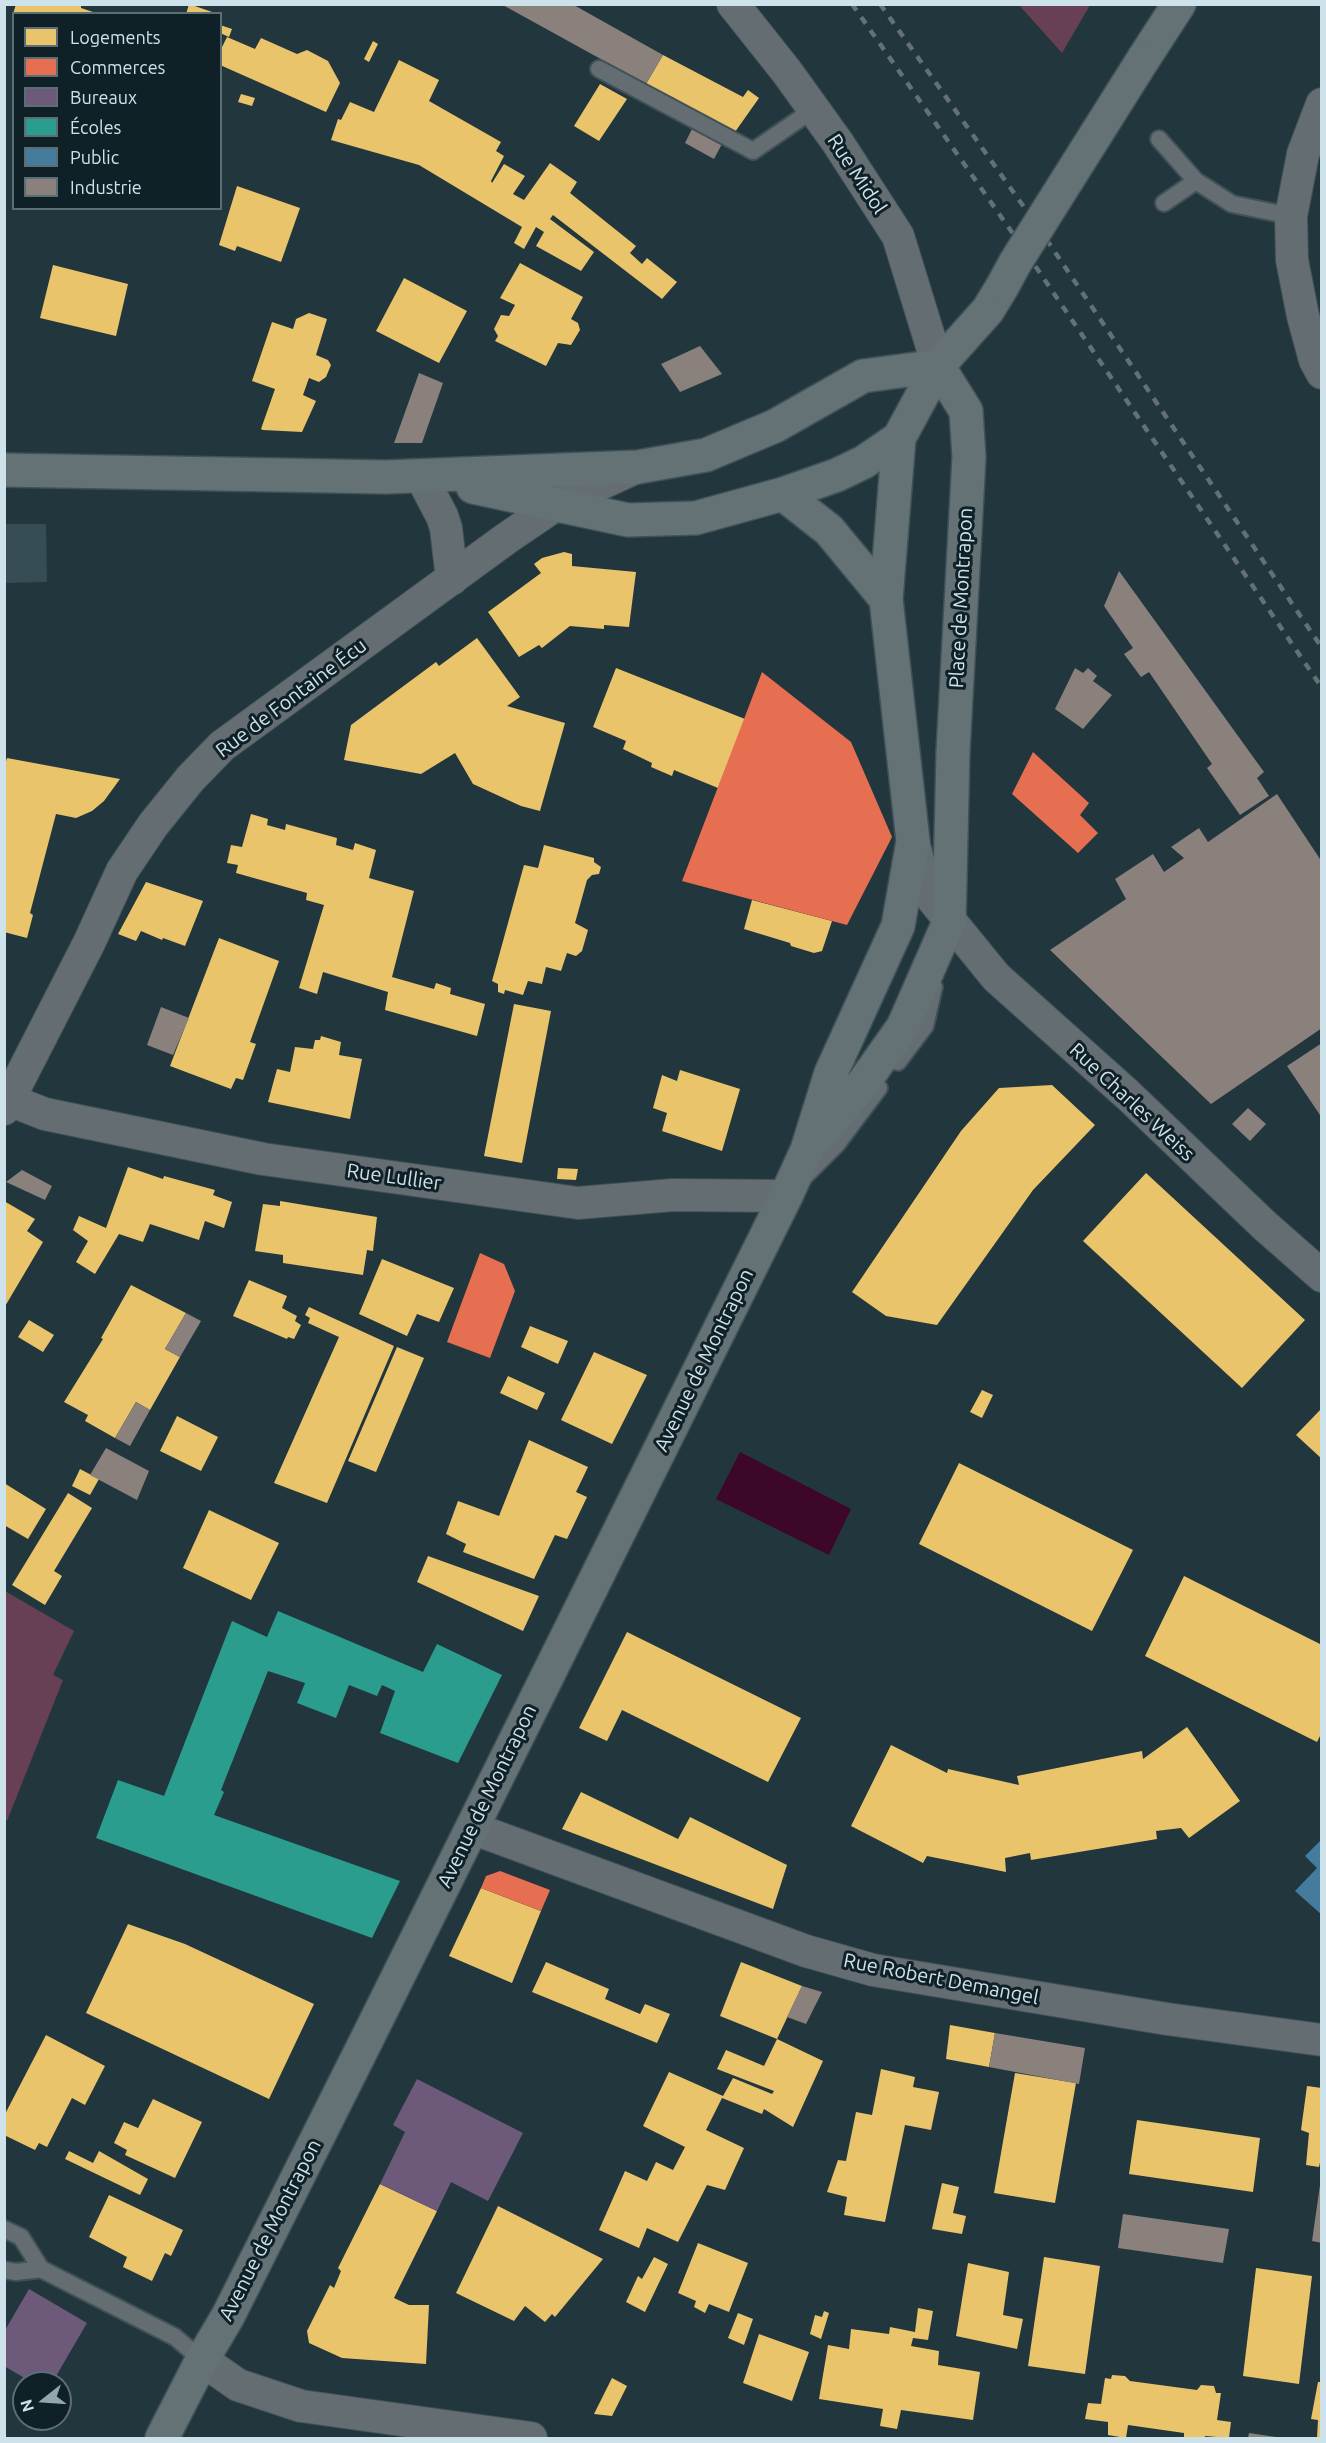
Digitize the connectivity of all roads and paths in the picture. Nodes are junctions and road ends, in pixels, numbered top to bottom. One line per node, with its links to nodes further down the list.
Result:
1 (733, 4): 5 (street, Rue Midol)
2 (1179, 4): 10 (street, bridge)
3 (599, 69): 5 (lane)
4 (1322, 104): 9 (street)
5 (814, 109): 10 (street, Rue Midol)
6 (1159, 139): 7 (lane)
7 (1196, 181): 8 (lane); 9 (lane)
8 (1164, 203)
9 (1290, 216): 11 (street)
10 (938, 366): 12 (street); 13 (street); 21 (street, Place de Montrapon)
11 (1322, 373)
12 (899, 438): 16 (street); 19 (street)
13 (638, 467): 15 (street); 17 (street, Rue de Fontaine Écu)
14 (4, 470): 15 (street)
15 (421, 476): 17 (street); 18 (street)
16 (783, 494): 17 (street); 19 (street)
17 (558, 504): 18 (street, Rue de Fontaine Écu)
18 (452, 579): 22 (street, Rue de Fontaine Écu)
19 (886, 599): 20 (street)
20 (913, 841): 21 (street, Rue Charles Weiss); 23 (street, Avenue de Montrapon)
21 (949, 922): 23 (street, Avenue de Montrapon); 24 (lane); 25 (street, Rue Charles Weiss)
22 (6, 1102): 24 (street, Rue Lullier)
23 (807, 1150): 24 (street, Avenue de Montrapon)
24 (786, 1196): 26 (street, Avenue de Montrapon)
25 (1322, 1276)
26 (472, 1828): 27 (street, Rue Robert Demangel); 31 (street, Avenue de Montrapon)
27 (1322, 2040)
28 (4, 2229): 29 (lane)
29 (41, 2269): 30 (lane); 31 (lane)
30 (4, 2270)
31 (202, 2360): 32 (street, Avenue de Montrapon); 33 (street)
32 (162, 2439)
33 (531, 2439)

